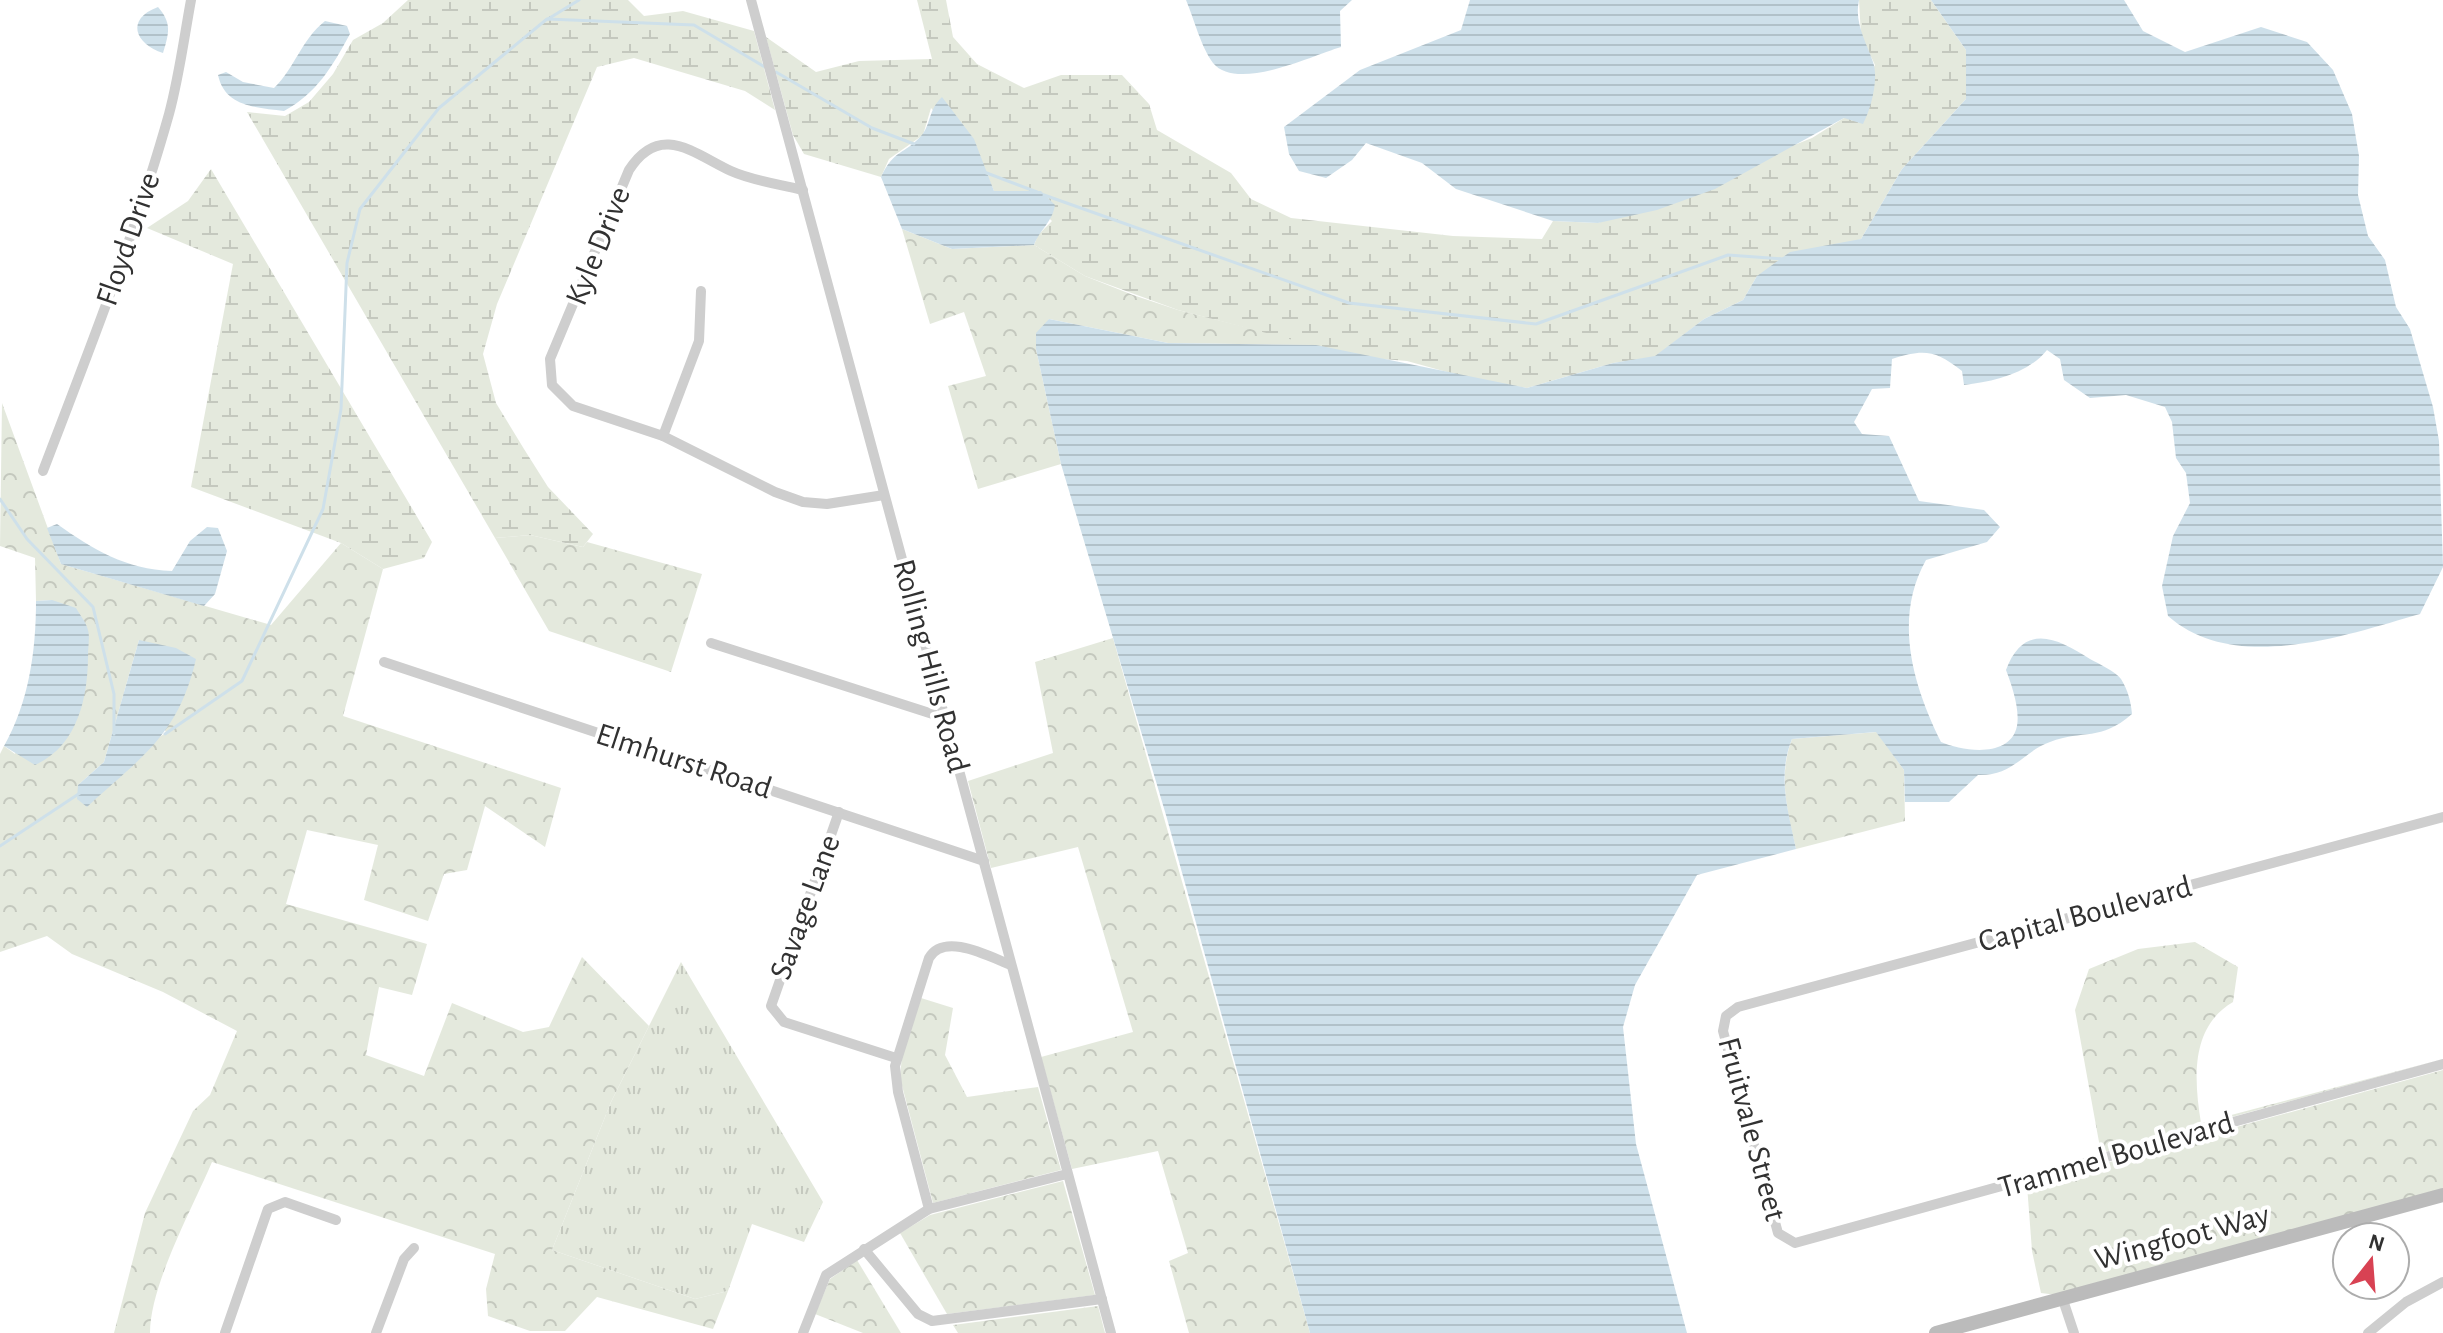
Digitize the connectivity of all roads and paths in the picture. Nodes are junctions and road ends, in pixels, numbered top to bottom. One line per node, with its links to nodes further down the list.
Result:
1 (191, 0): 6 (street, Floyd Drive)
2 (751, 0): 3 (street, Rolling Hills Road)
3 (803, 190): 5 (street, Kyle Drive); 7 (street, Rolling Hills Road)
4 (701, 291): 5 (street)
5 (663, 436): 7 (street, Kyle Drive)
6 (43, 471)
7 (884, 495): 10 (street, Rolling Hills Road)
8 (711, 643): 10 (street)
9 (384, 662): 11 (street, Elmhurst Road)
10 (945, 718): 13 (street, Rolling Hills Road)
11 (839, 812): 13 (street, Elmhurst Road); 16 (street, Savage Lane)
12 (2443, 817): 15 (street, Capital Boulevard)
13 (984, 861): 14 (street, Rolling Hills Road)
14 (1011, 965): 16 (street); 18 (street, Rolling Hills Road)
15 (1729, 1013): 22 (street, Fruitvale Street)
16 (896, 1058): 20 (street)
17 (2443, 1064): 22 (street, Trammel Boulevard)
18 (1067, 1174): 20 (street); 26 (street, Rolling Hills Road)
19 (2443, 1195): 27 (street, Wingfoot Way)
20 (929, 1209): 24 (street)
21 (336, 1220): 28 (street)
22 (1788, 1242)
23 (414, 1248): 29 (street)
24 (864, 1249): 26 (street); 30 (street)
25 (2443, 1282): 34 (street)
26 (1102, 1299): 31 (street, Rolling Hills Road)
27 (2063, 1300): 32 (street, Wingfoot Way); 33 (street)
28 (225, 1333)
29 (376, 1333)
30 (803, 1333)
31 (1111, 1333)
32 (1936, 1333)
33 (2074, 1333)
34 (2368, 1333)

